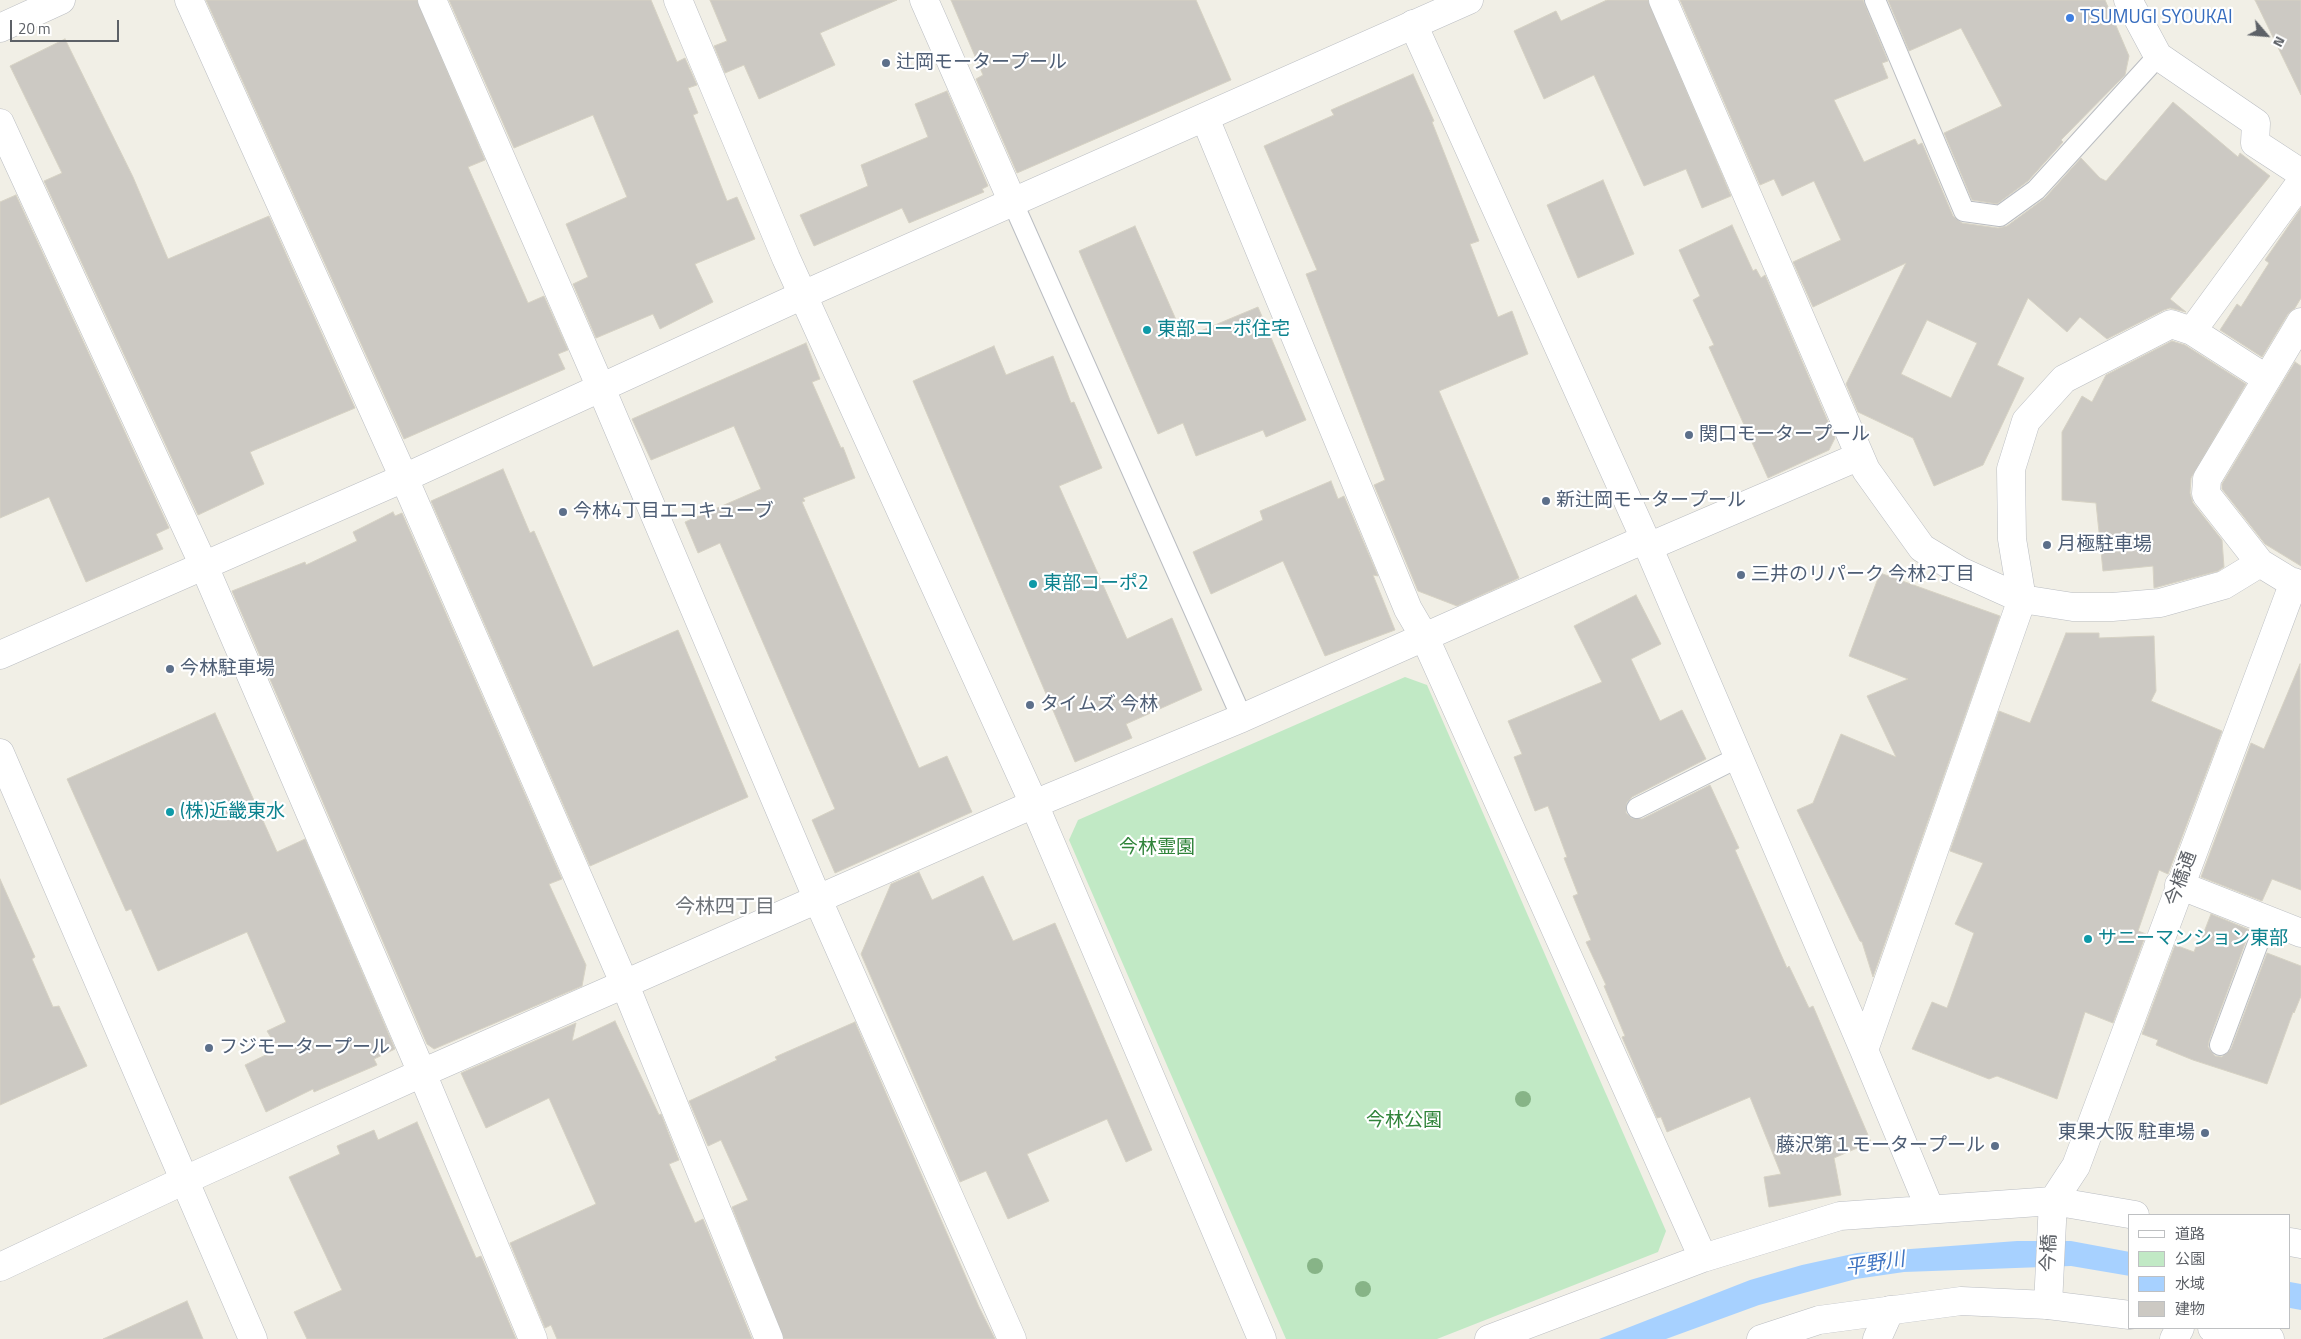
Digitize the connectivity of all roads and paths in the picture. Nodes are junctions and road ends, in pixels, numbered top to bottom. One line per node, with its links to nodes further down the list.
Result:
1 (61, 0): 11 (street)
2 (189, 0): 24 (street)
3 (432, 0): 22 (street)
4 (678, 0): 18 (street)
5 (924, 0): 17 (street)
6 (1469, 0): 10 (street)
7 (1663, 0): 23 (street)
8 (1875, 0): 12 (lane)
9 (2128, 0): 12 (street)
10 (1413, 24): 13 (street); 25 (street)
11 (0, 28)
12 (2158, 56): 15 (street)
13 (1205, 118): 17 (street); 30 (street)
14 (0, 123): 27 (street)
15 (2301, 173)
16 (2301, 182): 20 (street)
17 (1013, 203): 18 (street); 32 (lane)
18 (803, 295): 22 (street); 35 (street)
19 (2301, 322): 21 (street)
20 (2192, 332): 21 (street); 29 (street)
21 (2267, 379): 26 (street)
22 (601, 388): 24 (street); 38 (street)
23 (1860, 456): 25 (street); 29 (street)
24 (404, 478): 27 (street); 41 (street)
25 (1647, 543): 30 (street); 34 (street)
26 (2260, 563): 28 (street); 29 (street)
27 (204, 566): 31 (street); 44 (street)
28 (2297, 585): 37 (street, 今橋通)
29 (2022, 599): 43 (street)
30 (1425, 638): 32 (street); 49 (street)
31 (0, 655)
32 (1242, 718): 35 (street)
33 (0, 752): 45 (street)
34 (1738, 757): 36 (lane); 43 (street)
35 (1034, 804): 38 (street); 59 (street)
36 (1637, 808)
37 (2179, 885): 39 (street); 46 (street, 今橋通)
38 (818, 900): 41 (street); 58 (street)
39 (2267, 919): 40 (street); 42 (lane)
40 (2301, 933)
41 (625, 985): 44 (street); 57 (street)
42 (2220, 1045)
43 (1864, 1050): 47 (street)
44 (422, 1073): 45 (street); 56 (street)
45 (184, 1180): 50 (street); 55 (street)
46 (2052, 1201): 47 (street); 48 (street); 51 (street, 今橋)
47 (1930, 1209): 49 (street)
48 (2128, 1214)
49 (1703, 1258): 60 (street)
50 (0, 1267)
51 (2048, 1305): 52 (street); 53 (street)
52 (1890, 1310): 61 (street); 62 (street)
53 (2128, 1315)
54 (2217, 1329): 63 (street)
55 (253, 1339)
56 (533, 1339)
57 (769, 1339)
58 (1012, 1339)
59 (1262, 1339)
60 (1489, 1339)
61 (1761, 1339)
62 (1877, 1339)
63 (2270, 1339)

